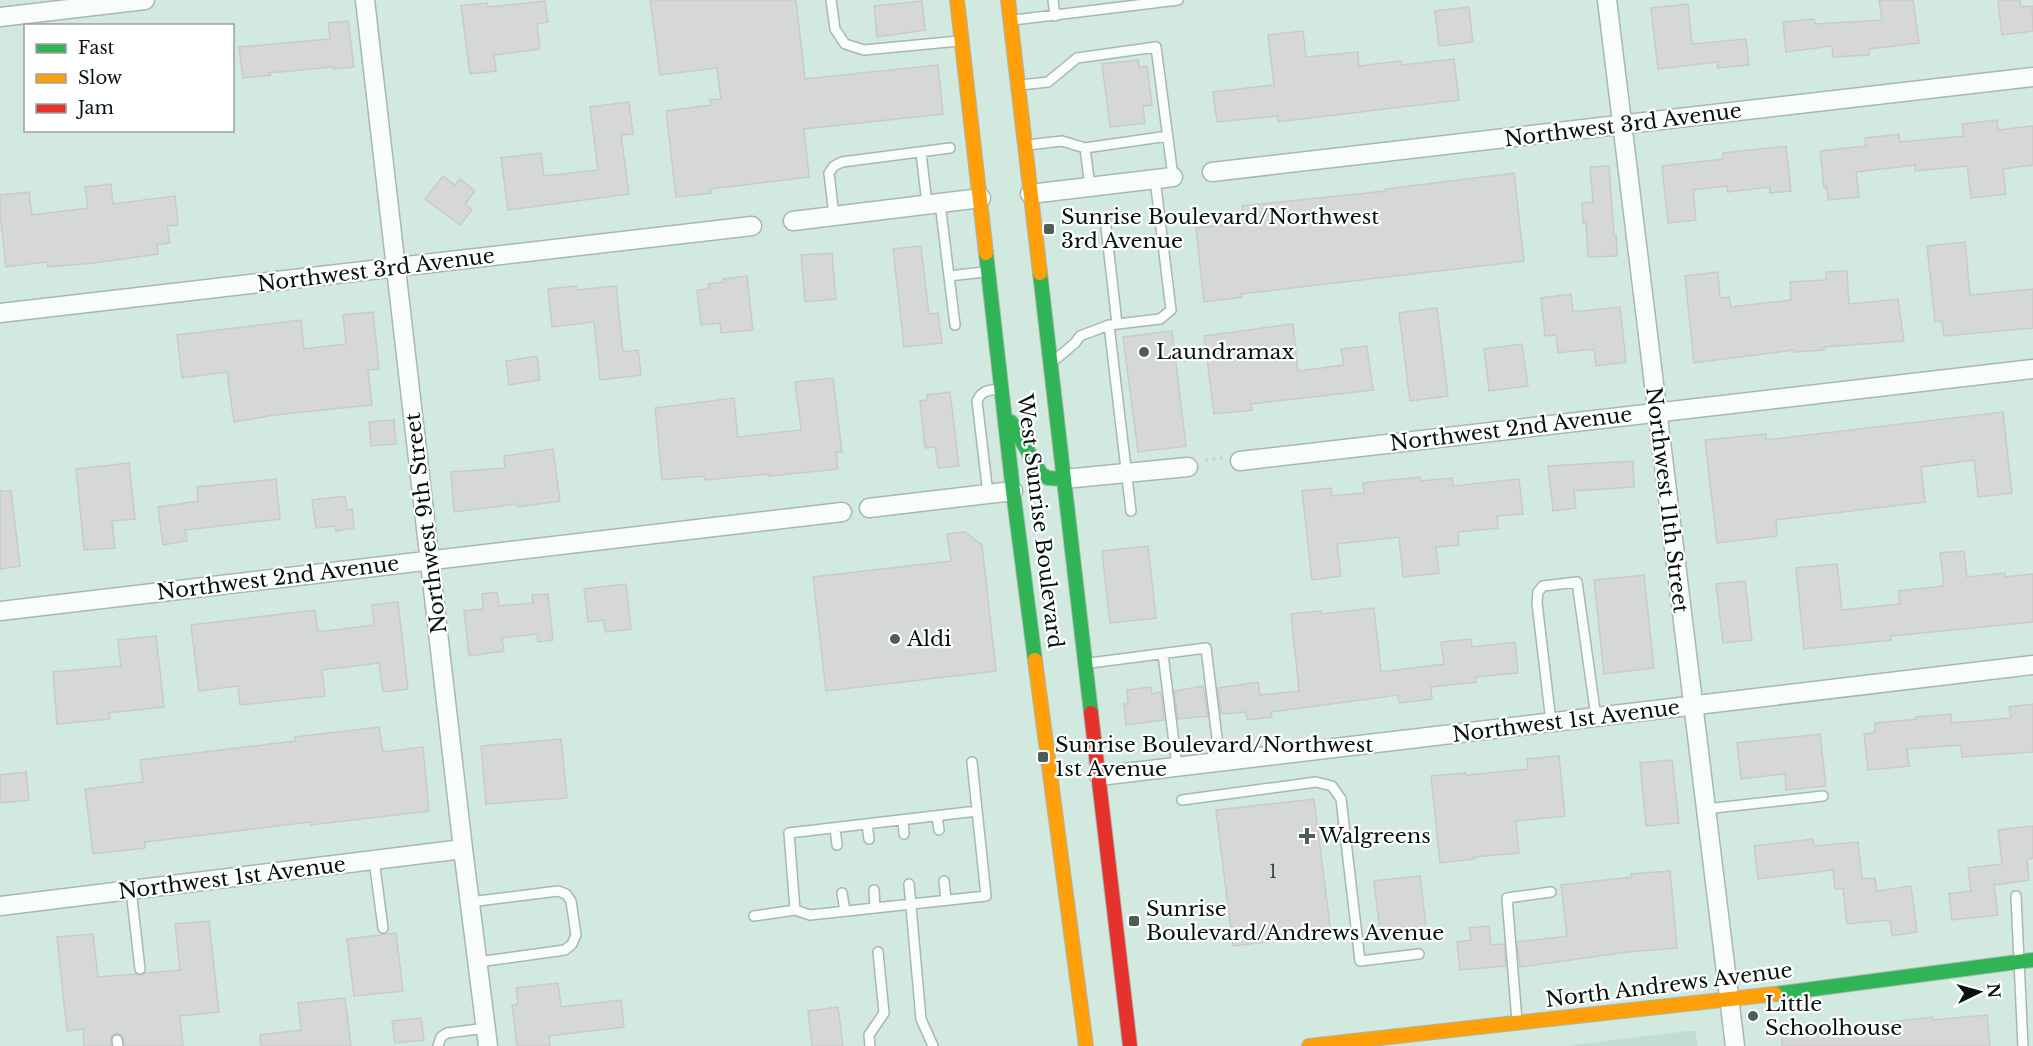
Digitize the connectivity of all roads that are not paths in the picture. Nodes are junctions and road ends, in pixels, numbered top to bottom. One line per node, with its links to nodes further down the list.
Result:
1 (145, 0): 10 (street)
2 (364, 0): 31 (street, Northwest 9th Street)
3 (831, 0): 12 (lane)
4 (957, 0): 12 (main road, West Sunrise Boulevard)
5 (1008, 0): 11 (main road, West Sunrise Boulevard)
6 (1053, 0): 9 (lane)
7 (1179, 0): 9 (lane)
8 (1607, 0): 15 (street, Northwest 11th Street)
9 (1055, 16): 11 (lane)
10 (0, 17)
11 (1010, 21): 14 (main road, West Sunrise Boulevard)
12 (962, 40): 25 (main road, West Sunrise Boulevard)
13 (2033, 77): 15 (street, Northwest 3rd Avenue)
14 (1018, 85): 16 (lane); 17 (main road, West Sunrise Boulevard)
15 (1621, 125): 21 (street, Northwest 3rd Avenue); 41 (street, Northwest 11th Street)
16 (1168, 136): 19 (lane); 22 (lane)
17 (1025, 145): 19 (lane); 24 (main road, West Sunrise Boulevard)
18 (950, 148): 20 (lane)
19 (1085, 148): 23 (lane)
20 (921, 153): 26 (lane); 27 (lane)
21 (1212, 172)
22 (1164, 178): 23 (street); 36 (lane)
23 (1090, 187): 24 (street)
24 (1030, 194): 37 (main road, West Sunrise Boulevard)
25 (981, 198): 26 (street); 32 (main road, West Sunrise Boulevard)
26 (934, 203): 27 (street); 33 (lane)
27 (834, 216): 29 (street)
28 (1105, 218): 36 (lane)
29 (793, 221)
30 (752, 226): 31 (street, Northwest 3rd Avenue)
31 (396, 267): 34 (street, Northwest 3rd Avenue); 51 (street, Northwest 9th Street)
32 (989, 272): 33 (lane); 39 (main road, West Sunrise Boulevard)
33 (949, 276): 35 (lane)
34 (0, 313)
35 (955, 325)
36 (1113, 325): 37 (lane); 44 (lane)
37 (1050, 364): 45 (main road, West Sunrise Boulevard)
38 (2033, 369): 41 (street, Northwest 2nd Avenue)
39 (1002, 389): 40 (main road, West Sunrise Boulevard); 47 (lane)
40 (1004, 409): 45 (main road); 46 (main road, West Sunrise Boulevard)
41 (1656, 412): 42 (street, Northwest 2nd Avenue); 56 (street, Northwest 11th Street)
42 (1240, 462)
43 (1188, 467): 44 (street)
44 (1126, 471): 45 (street); 49 (lane)
45 (1064, 478): 54 (main road, West Sunrise Boulevard)
46 (1013, 491): 47 (street); 104 (main road, West Sunrise Boulevard)
47 (988, 494): 48 (street)
48 (869, 508)
49 (1131, 511)
50 (842, 512): 51 (street, Northwest 2nd Avenue)
51 (431, 560): 52 (street, Northwest 2nd Avenue); 75 (street, Northwest 9th Street)
52 (0, 611)
53 (1163, 654): 54 (lane); 60 (lane); 61 (lane)
54 (1085, 663): 62 (main road, West Sunrise Boulevard)
55 (2033, 665): 56 (street, Northwest 1st Avenue)
56 (1693, 706): 57 (street, Northwest 1st Avenue); 65 (street, Northwest 11th Street)
57 (1596, 717): 58 (street, Northwest 1st Avenue); 58 (lane)
58 (1551, 722): 60 (street, Northwest 1st Avenue)
59 (972, 762): 66 (lane)
60 (1220, 762): 61 (street, Northwest 1st Avenue)
61 (1177, 767): 62 (street, Northwest 1st Avenue)
62 (1099, 776): 105 (main road, West Sunrise Boulevard)
63 (1823, 796): 65 (lane)
64 (1182, 800): 94 (lane)
65 (1705, 809): 98 (street, Northwest 11th Street)
66 (977, 811): 67 (lane); 84 (lane)
67 (937, 816): 68 (lane); 71 (lane)
68 (903, 820): 69 (lane); 72 (lane)
69 (867, 824): 70 (lane); 73 (lane)
70 (835, 828): 74 (lane); 89 (lane)
71 (939, 830)
72 (904, 834)
73 (869, 839)
74 (837, 845)
75 (463, 849): 76 (street, Northwest 1st Avenue); 85 (street, Northwest 9th Street)
76 (374, 860): 79 (street, Northwest 1st Avenue); 92 (lane)
77 (944, 881): 84 (lane)
78 (909, 884): 86 (lane)
79 (131, 890): 87 (street, Northwest 1st Avenue); 97 (lane)
80 (874, 890): 88 (lane)
81 (1551, 892): 99 (lane)
82 (842, 893): 90 (lane)
83 (2016, 896): 95 (lane)
84 (946, 900): 86 (lane)
85 (470, 902): 96 (street, Northwest 9th Street); 96 (lane)
86 (911, 904): 88 (lane); 103 (lane)
87 (0, 906)
88 (875, 908): 90 (lane)
89 (795, 910): 90 (lane); 91 (lane)
90 (845, 911)
91 (754, 916)
92 (383, 928)
93 (878, 952): 102 (lane)
94 (1419, 954)
95 (2027, 961): 98 (main road, North Andrews Avenue); 108 (lane)
96 (477, 962): 100 (street, Northwest 9th Street)
97 (140, 969)
98 (1729, 1000): 99 (main road, North Andrews Avenue); 107 (street, Northwest 11th Street)
99 (1518, 1023): 106 (main road, North Andrews Avenue)
100 (487, 1037): 101 (lane)
101 (438, 1046)
102 (870, 1046)
103 (933, 1046)
104 (1086, 1046)
105 (1130, 1046)
106 (1310, 1046)
107 (1735, 1046)
108 (2023, 1046)

